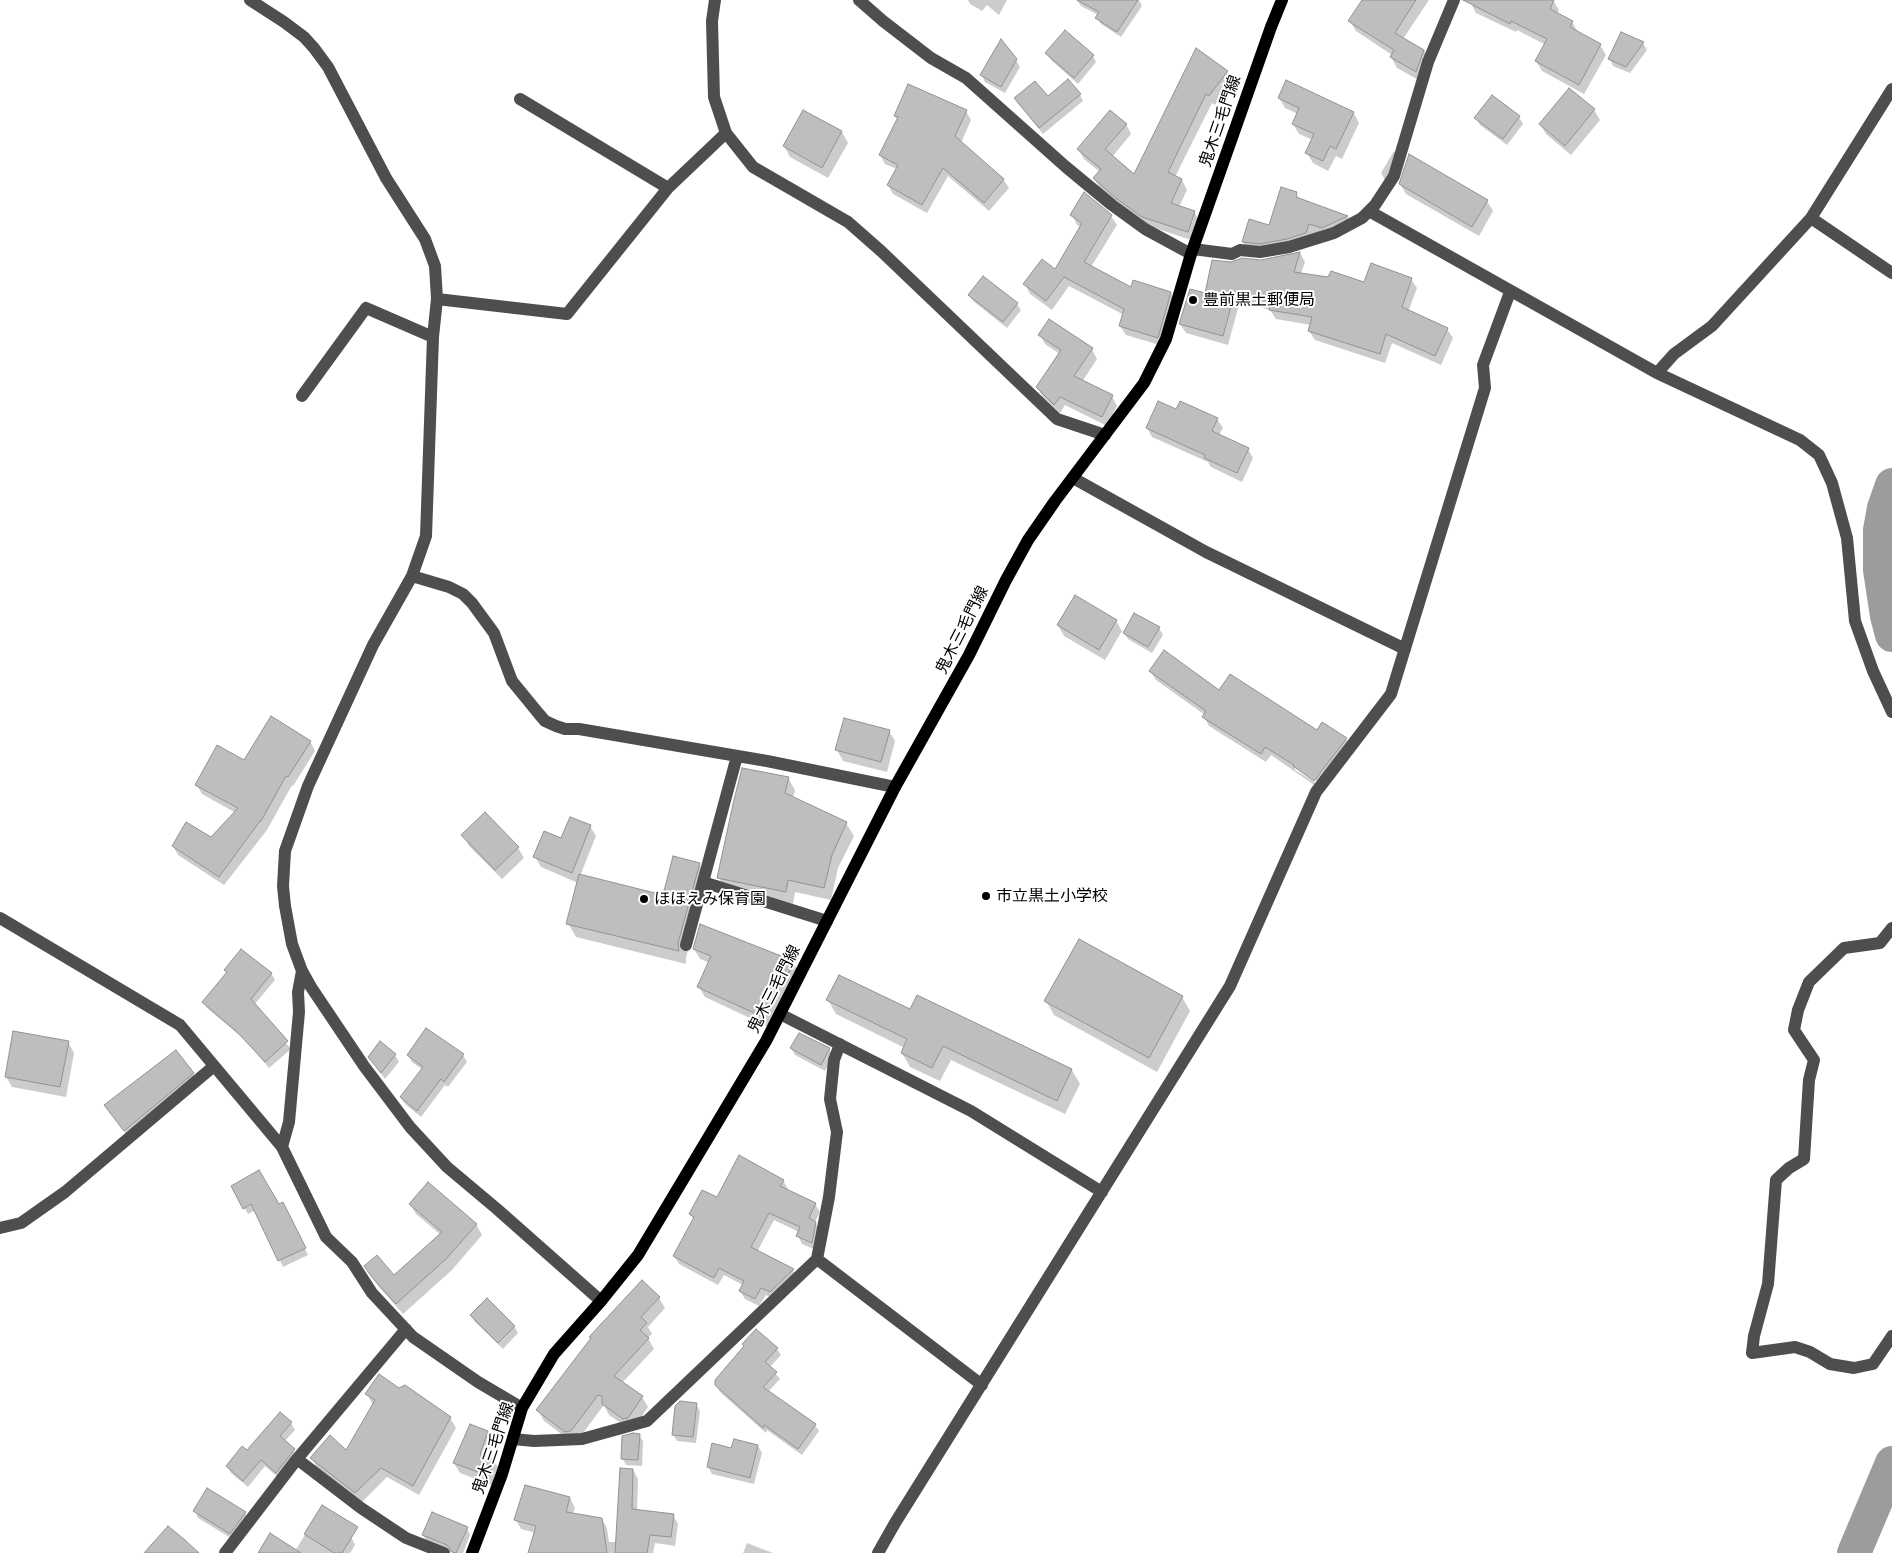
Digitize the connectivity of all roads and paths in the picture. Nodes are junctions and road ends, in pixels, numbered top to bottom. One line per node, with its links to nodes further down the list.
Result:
1 (250, 0): 15 (street)
2 (714, 0): 8 (street)
3 (859, 0): 12 (street)
4 (1282, 0): 12 (main road, 鬼木三毛門線)
5 (1454, 0): 10 (street)
6 (1892, 89): 11 (street)
7 (520, 98): 9 (street)
8 (726, 133): 9 (street); 19 (street)
9 (668, 188): 15 (street)
10 (1369, 211): 12 (street); 14 (street)
11 (1811, 218): 13 (street); 17 (street)
12 (1192, 252): 19 (main road, 鬼木三毛門線)
13 (1892, 273)
14 (1510, 292): 17 (street); 22 (street)
15 (437, 299): 16 (street)
16 (433, 337): 18 (street); 21 (street)
17 (1657, 373): 23 (street)
18 (302, 396)
19 (1105, 435): 20 (main road, 鬼木三毛門線)
20 (1073, 478): 22 (street); 25 (main road, 鬼木三毛門線)
21 (412, 576): 24 (street); 31 (street)
22 (1405, 649): 36 (street)
23 (1892, 712)
24 (737, 756): 25 (street); 26 (street)
25 (895, 787): 28 (main road, 鬼木三毛門線)
26 (703, 882): 28 (street); 30 (street)
27 (0, 918): 34 (street)
28 (827, 921): 32 (main road, 鬼木三毛門線)
29 (1892, 928): 41 (street)
30 (686, 945)
31 (302, 971): 35 (street); 39 (street)
32 (780, 1014): 33 (street); 39 (main road, 鬼木三毛門線)
33 (840, 1044): 36 (street); 38 (street)
34 (214, 1066): 35 (street); 37 (street)
35 (282, 1147): 40 (street)
36 (1102, 1192): 42 (street)
37 (0, 1228)
38 (817, 1259): 42 (street); 44 (street)
39 (601, 1301): 43 (main road, 鬼木三毛門線)
40 (406, 1329): 43 (street); 45 (street)
41 (1892, 1336)
42 (982, 1385): 49 (street)
43 (522, 1408): 44 (main road, 鬼木三毛門線)
44 (513, 1438): 48 (main road, 鬼木三毛門線)
45 (297, 1460): 46 (street); 47 (street)
46 (225, 1553)
47 (444, 1553)
48 (472, 1553)
49 (878, 1553)

